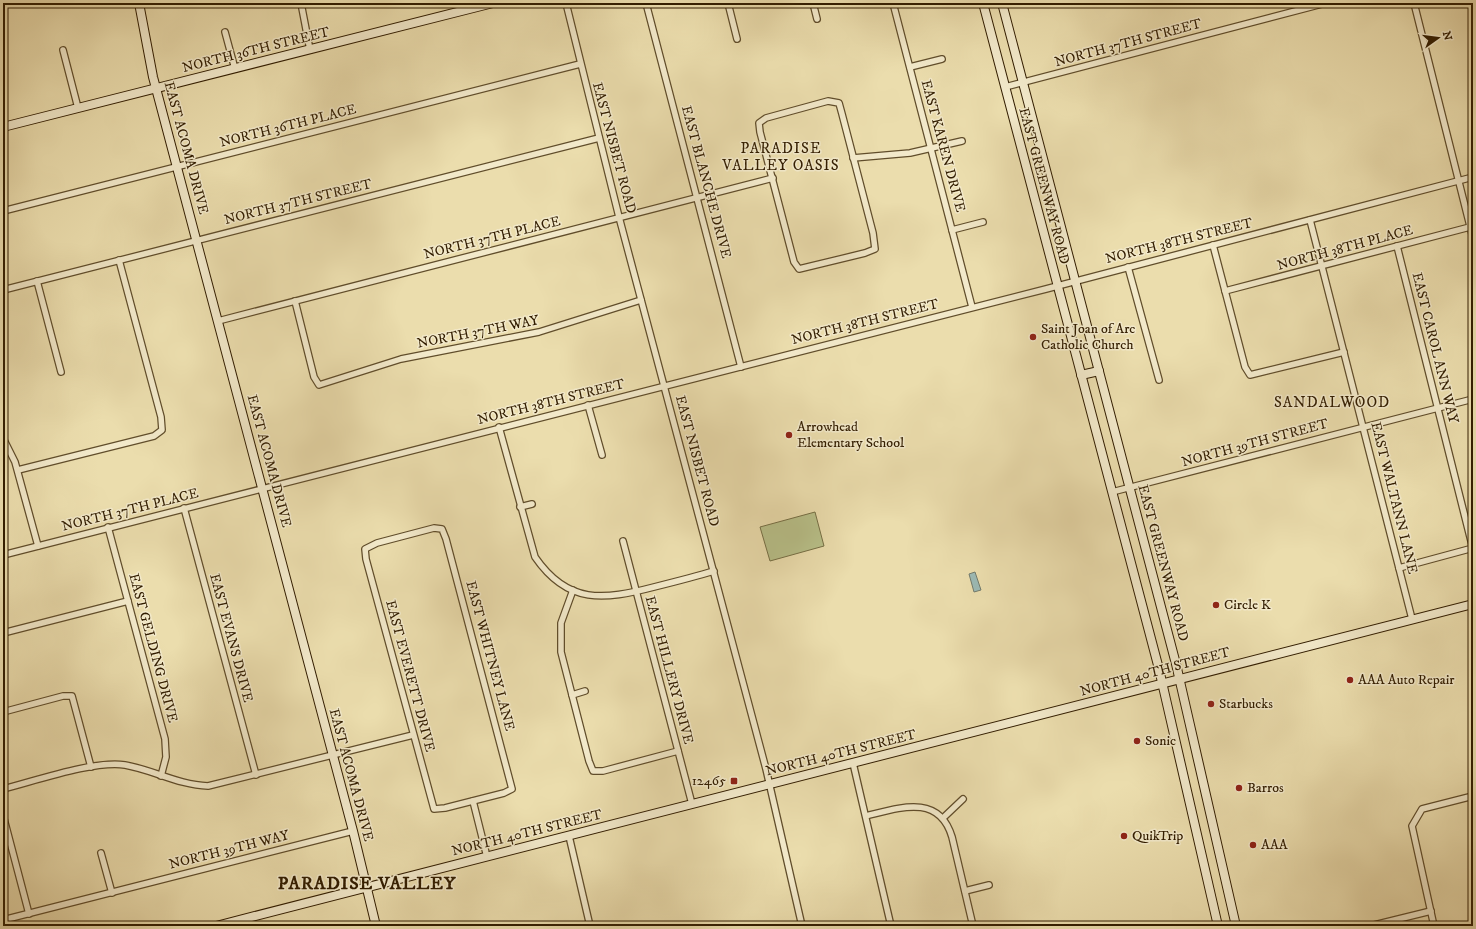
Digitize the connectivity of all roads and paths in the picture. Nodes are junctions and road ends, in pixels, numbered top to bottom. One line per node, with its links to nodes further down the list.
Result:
1 (139, 3): 24 (main road, EAST ACOMA DRIVE)
2 (301, 3): 17 (street)
3 (493, 3): 17 (main road, NORTH 36TH STREET)
4 (566, 3): 19 (street, EAST NISBET ROAD)
5 (646, 3): 35 (street, EAST BLANCHE DRIVE)
6 (728, 3): 15 (street)
7 (813, 3): 13 (street)
8 (893, 3): 20 (street, EAST KAREN DRIVE)
9 (983, 3): 23 (main road, EAST GREENWAY ROAD)
10 (1002, 3): 22 (main road, EAST GREENWAY ROAD)
11 (1326, 3): 22 (street, NORTH 37TH STREET)
12 (1414, 3): 34 (street)
13 (817, 19)
14 (226, 32): 21 (street)
15 (737, 39)
16 (63, 50): 25 (street)
17 (310, 50): 21 (main road, NORTH 36TH STREET)
18 (942, 59): 20 (street, EAST KAREN DRIVE)
19 (580, 64): 27 (street, EAST NISBET ROAD); 31 (street, NORTH 36TH PLACE)
20 (910, 67): 29 (street, EAST KAREN DRIVE)
21 (235, 69): 24 (main road, NORTH 36TH STREET)
22 (1023, 82): 23 (street, NORTH 37TH STREET); 48 (main road, EAST GREENWAY ROAD)
23 (1005, 87): 50 (main road, EAST GREENWAY ROAD)
24 (156, 89): 25 (main road, NORTH 36TH STREET); 31 (main road, EAST ACOMA DRIVE)
25 (78, 108): 26 (main road, NORTH 36TH STREET)
26 (3, 127)
27 (599, 138): 37 (street, EAST NISBET ROAD); 42 (street, NORTH 37TH STREET)
28 (962, 140): 29 (street)
29 (931, 148): 30 (street); 40 (street, EAST KAREN DRIVE)
30 (853, 158): 33 (street); 33 (street)
31 (178, 167): 36 (street, NORTH 36TH PLACE); 42 (main road, EAST ACOMA DRIVE)
32 (1473, 177): 34 (street, NORTH 38TH STREET)
33 (773, 178): 35 (street, NORTH 37TH PLACE)
34 (1458, 181): 38 (street, NORTH 38TH STREET); 41 (street)
35 (698, 197): 37 (street, NORTH 37TH PLACE); 58 (street, EAST BLANCHE DRIVE)
36 (3, 211)
37 (619, 217): 53 (street, EAST NISBET ROAD); 54 (street, NORTH 37TH PLACE)
38 (1310, 220): 43 (street, NORTH 38TH STREET); 46 (street, EAST WALTANN LANE)
39 (983, 222): 40 (street, EAST KAREN DRIVE)
40 (952, 230): 55 (street, EAST KAREN DRIVE)
41 (1472, 232): 44 (street, NORTH 38TH PLACE)
42 (197, 240): 45 (street, NORTH 37TH STREET); 56 (main road, EAST ACOMA DRIVE)
43 (1213, 245): 47 (street, NORTH 38TH STREET); 52 (street)
44 (1396, 246): 46 (street, NORTH 38TH PLACE); 66 (street, EAST CAROL ANN WAY)
45 (119, 260): 49 (street, NORTH 37TH STREET); 71 (street)
46 (1322, 266): 52 (street, NORTH 38TH PLACE); 57 (street, EAST WALTANN LANE)
47 (1128, 267): 48 (street, NORTH 38TH STREET); 62 (street)
48 (1075, 280): 50 (street, NORTH 38TH STREET); 59 (main road, EAST GREENWAY ROAD)
49 (37, 281): 51 (street, NORTH 37TH STREET); 60 (street)
50 (1057, 286): 55 (street, NORTH 38TH STREET); 61 (main road, EAST GREENWAY ROAD)
51 (3, 290)
52 (1226, 291): 57 (street)
53 (641, 300): 54 (street, NORTH 37TH WAY); 63 (street, EAST NISBET ROAD)
54 (295, 301): 56 (street, NORTH 37TH PLACE)
55 (972, 307): 58 (street, NORTH 38TH STREET)
56 (218, 321): 73 (main road, EAST ACOMA DRIVE)
57 (1344, 352): 68 (street, EAST WALTANN LANE)
58 (741, 367): 63 (street, NORTH 38TH STREET)
59 (1099, 371): 61 (main road); 72 (main road, EAST GREENWAY ROAD)
60 (61, 372)
61 (1081, 376): 74 (main road, EAST GREENWAY ROAD)
62 (1159, 380)
63 (665, 386): 65 (street, NORTH 38TH STREET); 85 (street, EAST NISBET ROAD)
64 (1473, 399): 66 (street, NORTH 39TH STREET)
65 (588, 405): 67 (street, NORTH 38TH STREET); 70 (street)
66 (1438, 408): 68 (street, NORTH 39TH STREET); 82 (street, EAST CAROL ANN WAY)
67 (499, 427): 73 (street, NORTH 38TH STREET); 76 (street)
68 (1364, 427): 72 (street, NORTH 39TH STREET); 84 (street, EAST WALTANN LANE)
69 (3, 438): 71 (street)
70 (602, 455)
71 (18, 470): 81 (street)
72 (1130, 488): 74 (street, NORTH 39TH STREET); 92 (main road, EAST GREENWAY ROAD)
73 (263, 489): 77 (street, NORTH 37TH PLACE); 99 (main road, EAST ACOMA DRIVE)
74 (1112, 492): 93 (main road, EAST GREENWAY ROAD)
75 (532, 504): 76 (street)
76 (520, 507): 86 (street)
77 (184, 508): 78 (street, NORTH 37TH PLACE); 102 (street, EAST EVANS DRIVE)
78 (108, 527): 81 (street, NORTH 37TH PLACE); 88 (street, EAST GELDING DRIVE)
79 (442, 529): 97 (street, EAST EVERETT DRIVE); 108 (street, EAST WHITNEY LANE)
80 (623, 541): 87 (street, EAST HILLERY DRIVE)
81 (38, 546): 83 (street, NORTH 37TH PLACE)
82 (1473, 548): 84 (street)
83 (3, 555)
84 (1399, 568): 90 (street, EAST WALTANN LANE)
85 (714, 571): 87 (street); 104 (street, EAST NISBET ROAD)
86 (573, 590): 87 (street); 95 (street)
87 (636, 592): 98 (street, EAST HILLERY DRIVE)
88 (128, 601): 91 (street); 103 (street, EAST GELDING DRIVE)
89 (1473, 604): 90 (main road, NORTH 40TH STREET)
90 (1412, 619): 92 (main road, NORTH 40TH STREET)
91 (3, 633)
92 (1179, 678): 93 (main road, NORTH 40TH STREET); 131 (main road, EAST GREENWAY ROAD)
93 (1162, 683): 100 (main road, NORTH 40TH STREET); 130 (main road, EAST GREENWAY ROAD)
94 (585, 691): 95 (street)
95 (572, 695): 98 (street)
96 (3, 712): 101 (street)
97 (413, 735): 99 (street); 108 (street, EAST EVERETT DRIVE)
98 (678, 751): 109 (street, EAST HILLERY DRIVE)
99 (333, 755): 102 (street); 113 (main road, EAST ACOMA DRIVE)
100 (853, 763): 104 (main road, NORTH 40TH STREET); 111 (street)
101 (91, 767): 103 (street); 105 (street)
102 (256, 775): 103 (street)
103 (160, 776)
104 (769, 784): 109 (main road, NORTH 40TH STREET); 127 (street, EAST NISBET ROAD)
105 (3, 789)
106 (1473, 796): 121 (street)
107 (963, 799): 112 (street)
108 (473, 801): 116 (street)
109 (692, 804): 114 (main road, NORTH 40TH STREET)
110 (3, 815): 122 (street)
111 (866, 816): 112 (street); 128 (street)
112 (943, 818): 119 (street)
113 (353, 831): 118 (main road, EAST ACOMA DRIVE); 120 (street, NORTH 39TH WAY)
114 (569, 836): 116 (main road, NORTH 40TH STREET); 126 (street)
115 (101, 853): 120 (street)
116 (487, 857): 118 (main road, NORTH 40TH STREET)
117 (989, 885): 119 (street)
118 (367, 887): 124 (main road, NORTH 40TH STREET); 125 (main road, EAST ACOMA DRIVE)
119 (965, 891): 129 (street)
120 (112, 893): 122 (street, NORTH 39TH WAY)
121 (1430, 911): 132 (street); 133 (street)
122 (29, 914): 123 (street, NORTH 39TH WAY)
123 (3, 920)
124 (216, 926)
125 (376, 926)
126 (590, 926)
127 (802, 926)
128 (891, 926)
129 (973, 926)
130 (1218, 926)
131 (1236, 926)
132 (1370, 926)
133 (1434, 926)

